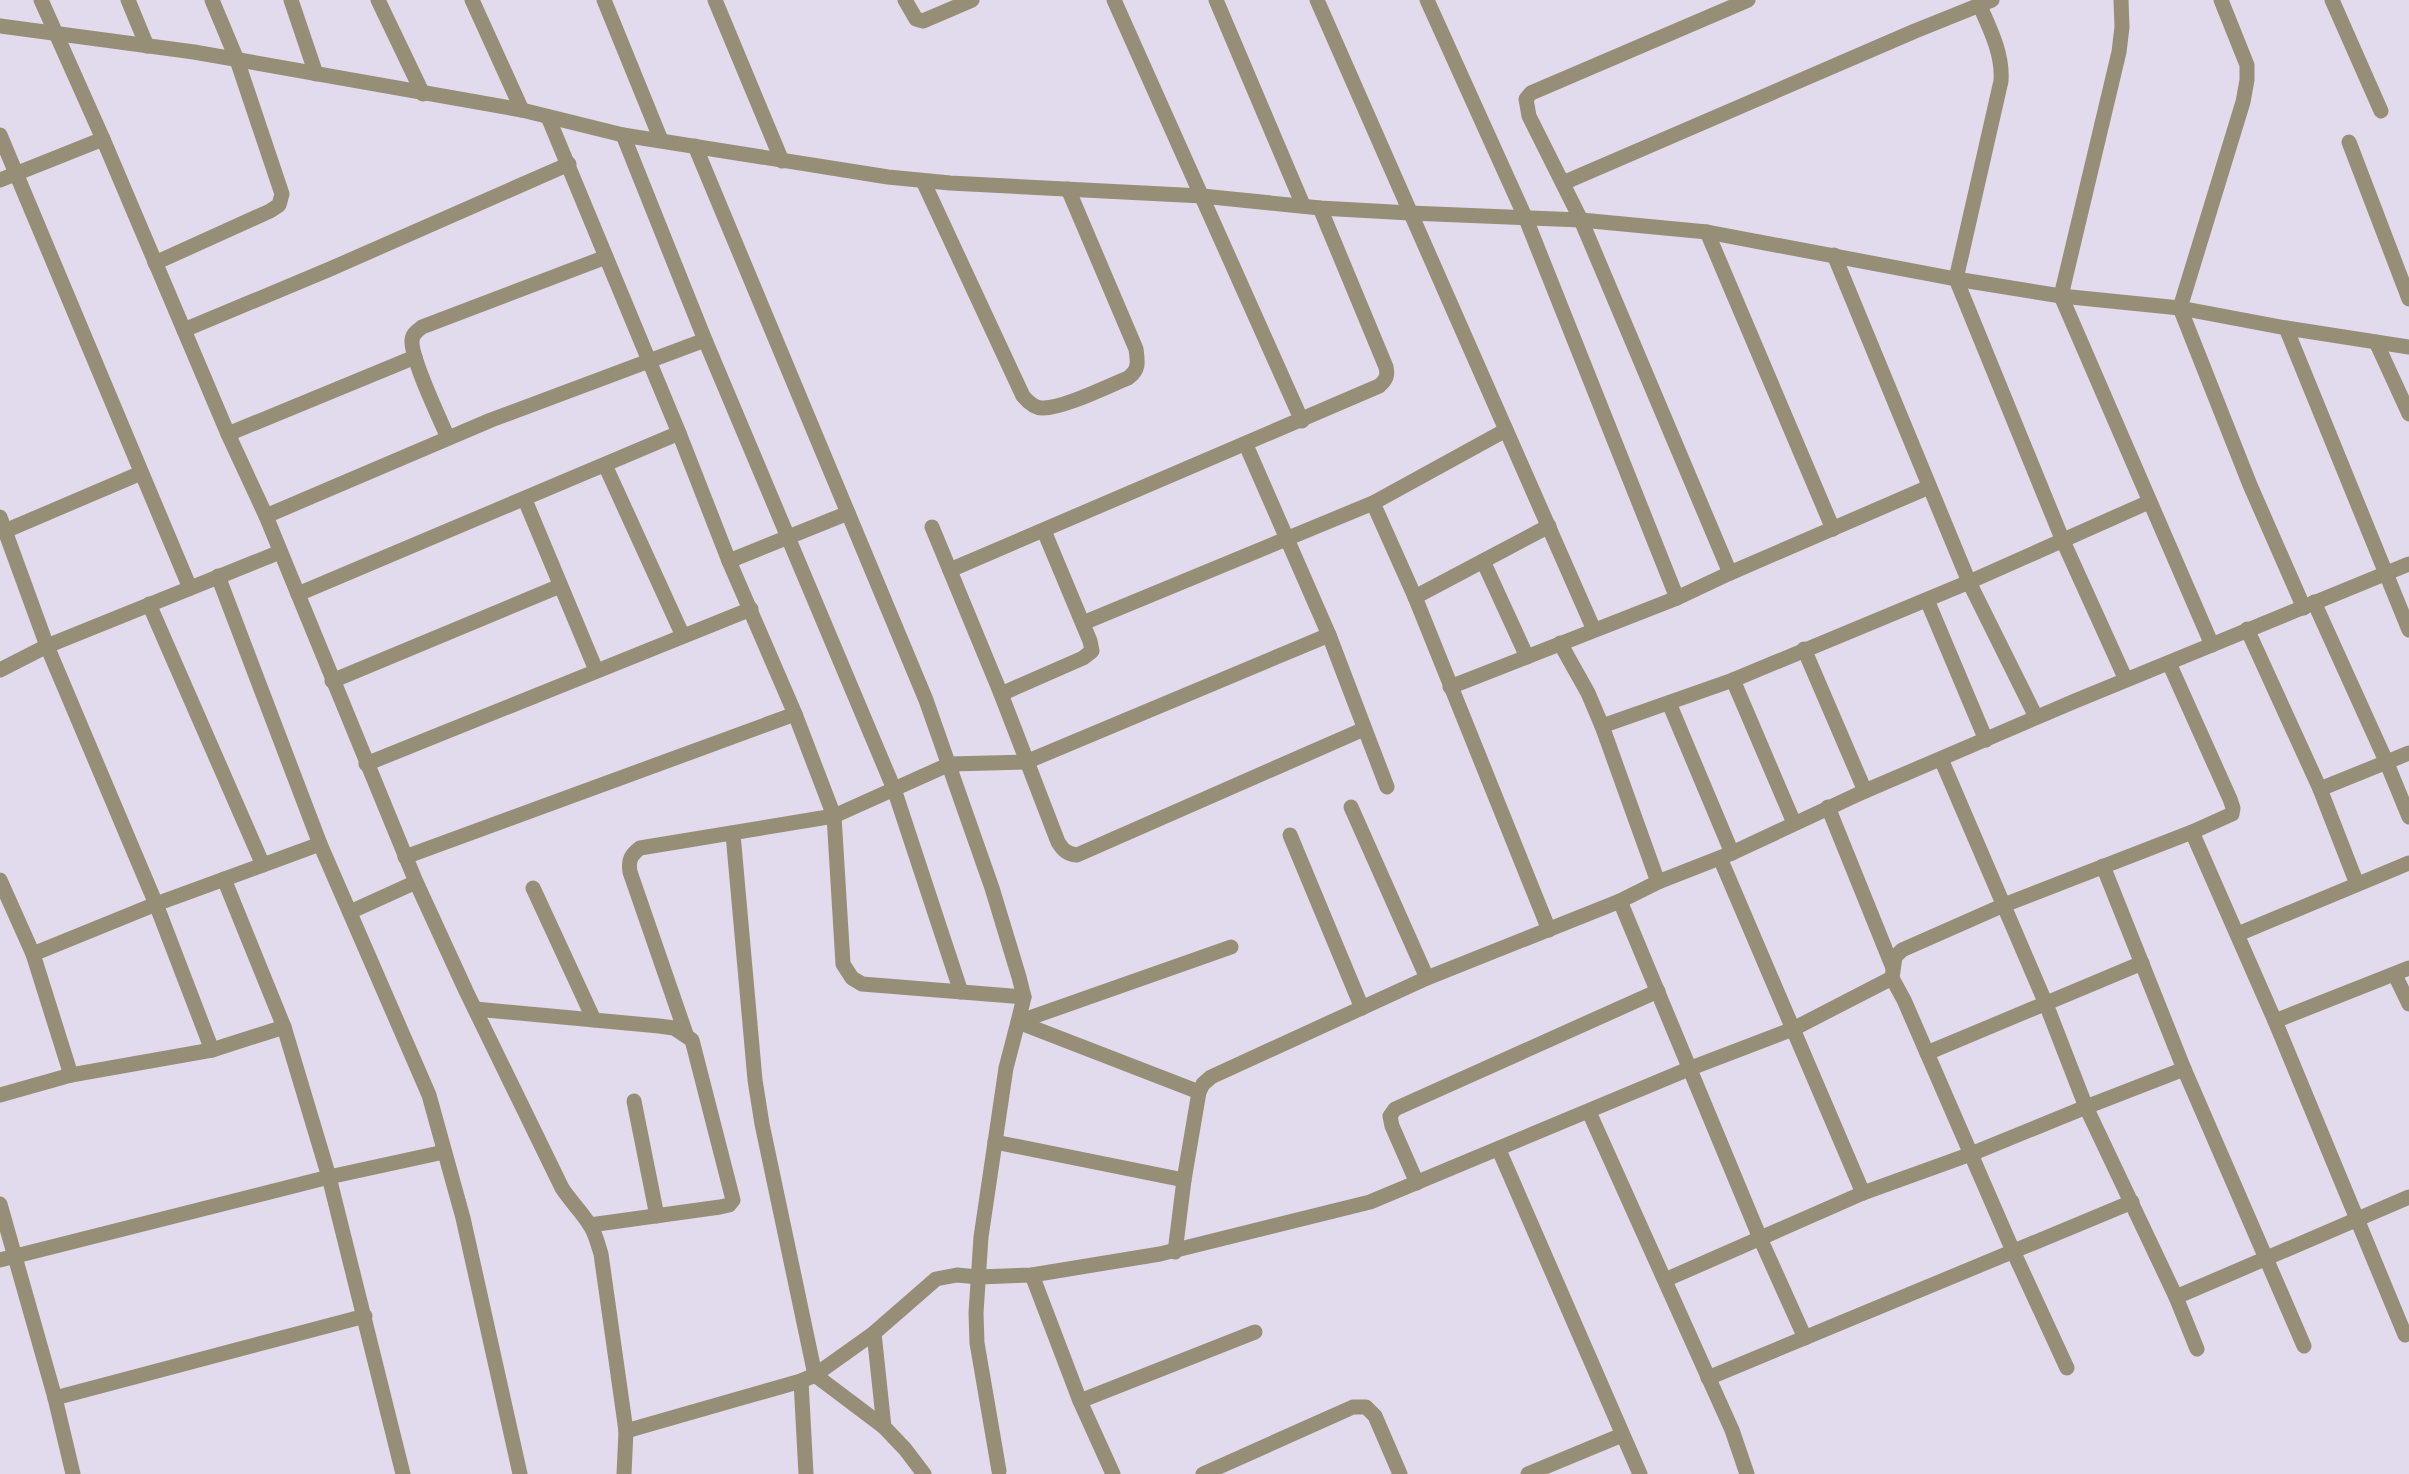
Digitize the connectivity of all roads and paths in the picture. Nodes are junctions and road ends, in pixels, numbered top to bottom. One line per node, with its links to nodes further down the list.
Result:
1 (41, 0): 21 (street)
2 (128, 0): 22 (street)
3 (212, 0): 23 (street)
4 (291, 0): 24 (street)
5 (378, 0): 25 (street)
6 (472, 0): 26 (street)
7 (604, 0): 32 (street)
8 (715, 0): 35 (street)
9 (905, 0): 10 (street)
10 (972, 0)
11 (1114, 0): 42 (street)
12 (1216, 0): 43 (street)
13 (1317, 0): 45 (street)
14 (1427, 0): 46 (street)
15 (1748, 0): 40 (street)
16 (2121, 0): 53 (street)
17 (2221, 0): 55 (street)
18 (2332, 0): 27 (street)
19 (1986, 2): 40 (street); 52 (street)
20 (0, 26): 21 (street)
21 (56, 34): 22 (street); 31 (street)
22 (147, 46): 23 (street)
23 (237, 60): 24 (street); 51 (street)
24 (316, 74): 25 (street)
25 (423, 94): 26 (street)
26 (522, 110): 28 (street)
27 (2381, 111)
28 (548, 117): 30 (street); 36 (street)
29 (0, 135): 37 (street)
30 (623, 135): 32 (street); 58 (street)
31 (103, 140): 37 (street); 51 (street)
32 (661, 140): 34 (street)
33 (2349, 142): 54 (street)
34 (695, 146): 35 (street); 76 (street)
35 (782, 161): 39 (street)
36 (569, 164): 50 (street); 57 (street)
37 (16, 173): 38 (street); 71 (street)
38 (0, 180)
39 (923, 181): 41 (street); 41 (street)
40 (1563, 183): 47 (street)
41 (1068, 189): 42 (street)
42 (1202, 196): 43 (street); 64 (street)
43 (1303, 205): 44 (street)
44 (1320, 207): 45 (street); 64 (street)
45 (1410, 213): 46 (street); 65 (street)
46 (1526, 219): 47 (street); 99 (street)
47 (1581, 220): 48 (street); 91 (street)
48 (1707, 232): 49 (street); 81 (street)
49 (1834, 255): 52 (street); 72 (street)
50 (606, 257): 61 (street); 62 (street)
51 (154, 263): 57 (street)
52 (1956, 279): 53 (street); 85 (street)
53 (2061, 296): 55 (street); 74 (street)
54 (2409, 299)
55 (2180, 308): 56 (street); 102 (street)
56 (2286, 328): 59 (street); 92 (street)
57 (184, 330): 67 (street)
58 (705, 340): 62 (street); 83 (street)
59 (2376, 342): 60 (street); 63 (street)
60 (2409, 347)
61 (415, 357): 67 (street); 68 (street)
62 (648, 362): 66 (street); 68 (street)
63 (2409, 414)
64 (1302, 421): 69 (street)
65 (1506, 430): 75 (street); 79 (street)
66 (679, 433): 70 (street); 87 (street)
67 (228, 434): 77 (street)
68 (448, 438): 77 (street)
69 (1246, 445): 82 (street); 84 (street)
70 (605, 465): 73 (street); 109 (street)
71 (141, 473): 78 (street); 96 (street)
72 (1929, 486): 81 (street); 94 (street)
73 (525, 500): 95 (street); 97 (street)
74 (2149, 502): 85 (street); 111 (street)
75 (1373, 503): 84 (street); 98 (street)
76 (848, 513): 83 (street); 134 (street)
77 (266, 516): 86 (street)
78 (3, 524): 112 (street)
79 (1549, 526): 88 (street); 106 (street)
80 (933, 527): 90 (street)
81 (1833, 529): 91 (street)
82 (1044, 531): 90 (street); 104 (street)
83 (787, 538): 87 (street); 136 (street)
84 (1285, 538): 104 (street); 108 (street)
85 (2062, 541): 94 (street); 119 (street)
86 (280, 552): 93 (street); 97 (street)
87 (729, 561): 103 (street)
88 (1483, 561): 98 (street); 114 (street)
89 (2409, 564): 92 (street)
90 (950, 570): 122 (street)
91 (1730, 573): 99 (street)
92 (2385, 573): 102 (street); 107 (street)
93 (218, 576): 96 (street); 147 (street)
94 (1969, 582): 100 (street); 125 (street)
95 (560, 586): 117 (street); 120 (street)
96 (190, 588): 101 (street)
97 (298, 594): 120 (street)
98 (1415, 597): 121 (street)
99 (1677, 598): 106 (street)
100 (1927, 600): 113 (street); 128 (street)
101 (149, 604): 112 (street); 151 (street)
102 (2309, 605): 105 (street); 131 (street)
103 (751, 609): 109 (street); 124 (street)
104 (1083, 623): 122 (street)
105 (2247, 629): 111 (street); 137 (street)
106 (1594, 630): 110 (street)
107 (2409, 630)
108 (1329, 635): 127 (street); 132 (street)
109 (683, 636): 117 (street)
110 (1560, 643): 114 (street); 126 (street)
111 (2212, 645): 115 (street)
112 (48, 646): 116 (street); 160 (street)
113 (1804, 649): 118 (street); 138 (street)
114 (1527, 657): 121 (street)
115 (2169, 663): 119 (street); 144 (street)
116 (0, 670)
117 (596, 670): 133 (street)
118 (1733, 680): 123 (street); 143 (street)
119 (2126, 680): 125 (street)
120 (332, 681): 133 (street)
121 (1450, 687): 163 (street)
122 (1002, 694): 132 (street)
123 (1669, 703): 126 (street); 148 (street)
124 (795, 714): 141 (street); 149 (street)
125 (2036, 717): 128 (street)
126 (1602, 726): 156 (street)
127 (1364, 729): 132 (street); 135 (street)
128 (1986, 740): 130 (street)
129 (2409, 753): 131 (street)
130 (1941, 759): 138 (street); 161 (street)
131 (2386, 761): 137 (street); 142 (street)
132 (1026, 762): 134 (street)
133 (366, 764): 149 (street)
134 (950, 764): 136 (street); 173 (street)
135 (1387, 787)
136 (894, 789): 141 (street); 172 (street)
137 (2320, 789): 157 (street)
138 (1865, 791): 140 (street)
139 (1351, 807): 170 (street)
140 (1828, 807): 143 (street); 169 (street)
141 (834, 816): 145 (street); 172 (street)
142 (2409, 817)
143 (1794, 823): 148 (street)
144 (2192, 832): 152 (street); 164 (street)
145 (733, 834): 183 (street); 225 (street)
146 (1290, 835): 176 (street)
147 (321, 844): 151 (street); 162 (street)
148 (1726, 855): 156 (street); 182 (street)
149 (405, 857): 155 (street)
150 (2409, 863): 157 (street)
151 (263, 865): 153 (street)
152 (2103, 866): 161 (street); 167 (street)
153 (224, 879): 160 (street); 181 (street)
154 (0, 880): 166 (street)
155 (416, 882): 162 (street); 177 (street)
156 (1658, 882): 159 (street)
157 (2357, 884): 164 (street)
158 (533, 888): 178 (street)
159 (1620, 901): 163 (street); 171 (street)
160 (156, 903): 166 (street); 184 (street)
161 (2004, 905): 169 (street); 174 (street)
162 (350, 912): 196 (street)
163 (1549, 930): 170 (street)
164 (2238, 934): 179 (street)
165 (1230, 947): 180 (street)
166 (33, 954): 188 (street)
167 (2142, 963): 174 (street); 187 (street)
168 (2402, 972): 175 (street); 179 (street)
169 (1893, 973): 182 (street); 185 (street)
170 (1427, 978): 176 (street)
171 (1658, 991): 186 (street); 200 (street)
172 (961, 992): 173 (street)
173 (1024, 997): 180 (street)
174 (2046, 1004): 185 (street); 192 (street)
175 (2409, 1004)
176 (1362, 1008): 189 (street)
177 (475, 1009): 178 (street); 207 (street)
178 (594, 1020): 183 (street)
179 (2274, 1021): 206 (street)
180 (1018, 1022): 189 (street); 194 (street)
181 (284, 1027): 184 (street); 198 (street)
182 (1793, 1029): 186 (street); 201 (street)
183 (686, 1034): 205 (street)
184 (212, 1050): 188 (street)
185 (1927, 1053): 197 (street)
186 (1691, 1068): 193 (street); 208 (street)
187 (2184, 1070): 192 (street); 211 (street)
188 (71, 1074): 190 (street)
189 (1199, 1092): 199 (street)
190 (0, 1095)
191 (633, 1101): 205 (street)
192 (2086, 1107): 197 (street); 203 (street)
193 (1589, 1112): 195 (street); 215 (street)
194 (995, 1142): 199 (street); 214 (street)
195 (1499, 1150): 200 (street); 231 (street)
196 (444, 1152): 198 (street); 235 (street)
197 (1971, 1154): 201 (street); 209 (street)
198 (329, 1177): 212 (street); 217 (street)
199 (1184, 1180): 210 (street)
200 (1417, 1183): 210 (street)
201 (1863, 1193): 208 (street)
202 (2409, 1197): 206 (street)
203 (2132, 1202): 209 (street); 216 (street)
204 (0, 1204): 212 (street)
205 (657, 1216): 207 (street)
206 (2356, 1220): 211 (street); 220 (street)
207 (590, 1225): 230 (street)
208 (1761, 1238): 215 (street); 221 (street)
209 (2013, 1251): 221 (street); 224 (street)
210 (1174, 1252): 213 (street)
211 (2266, 1257): 216 (street); 222 (street)
212 (7, 1258): 227 (street)
213 (1032, 1275): 214 (street); 228 (street)
214 (978, 1277): 219 (street); 232 (street)
215 (1665, 1280): 226 (street)
216 (2176, 1297): 223 (street)
217 (365, 1316): 227 (street); 234 (street)
218 (1255, 1332): 228 (street)
219 (874, 1333): 225 (street); 229 (street)
220 (2405, 1335)
221 (1805, 1338): 226 (street)
222 (2304, 1346)
223 (2198, 1349)
224 (2067, 1368)
225 (808, 1378): 229 (street); 230 (street); 237 (street)
226 (1708, 1378): 244 (street)
227 (55, 1398): 233 (street)
228 (1080, 1401): 239 (street)
229 (884, 1427): 238 (street)
230 (626, 1431): 236 (street)
231 (1622, 1435): 242 (street); 243 (street)
232 (999, 1471)
233 (73, 1474)
234 (403, 1474)
235 (520, 1474)
236 (624, 1474)
237 (806, 1474)
238 (924, 1474)
239 (1113, 1474)
240 (1203, 1474): 241 (street)
241 (1400, 1474)
242 (1528, 1474)
243 (1640, 1474)
244 (1745, 1474)

